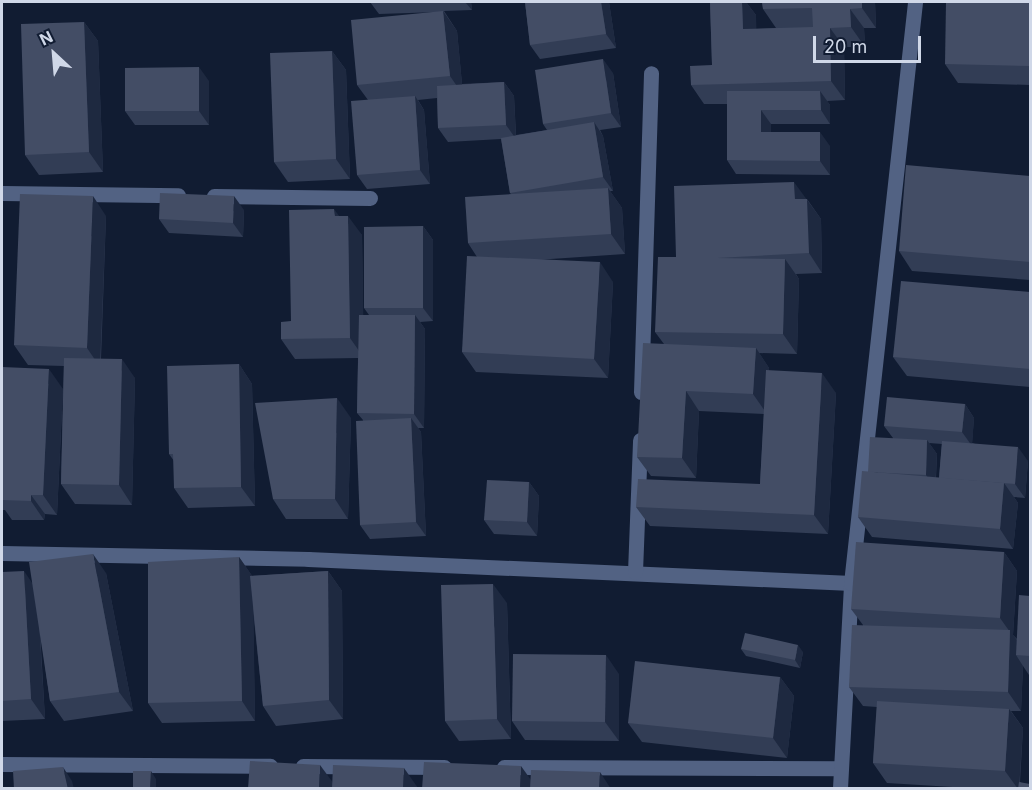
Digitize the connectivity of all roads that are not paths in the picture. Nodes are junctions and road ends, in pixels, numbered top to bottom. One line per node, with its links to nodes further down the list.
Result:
1 (915, 2): 9 (street)
2 (651, 73): 5 (street)
3 (2, 193): 4 (street)
4 (370, 198)
5 (641, 406)
6 (640, 429): 8 (street)
7 (2, 552): 8 (street)
8 (635, 572): 9 (street)
9 (851, 583): 13 (street)
10 (2, 764): 11 (street)
11 (457, 767)
12 (493, 767): 13 (street)
13 (840, 768): 14 (street)
14 (840, 789)

